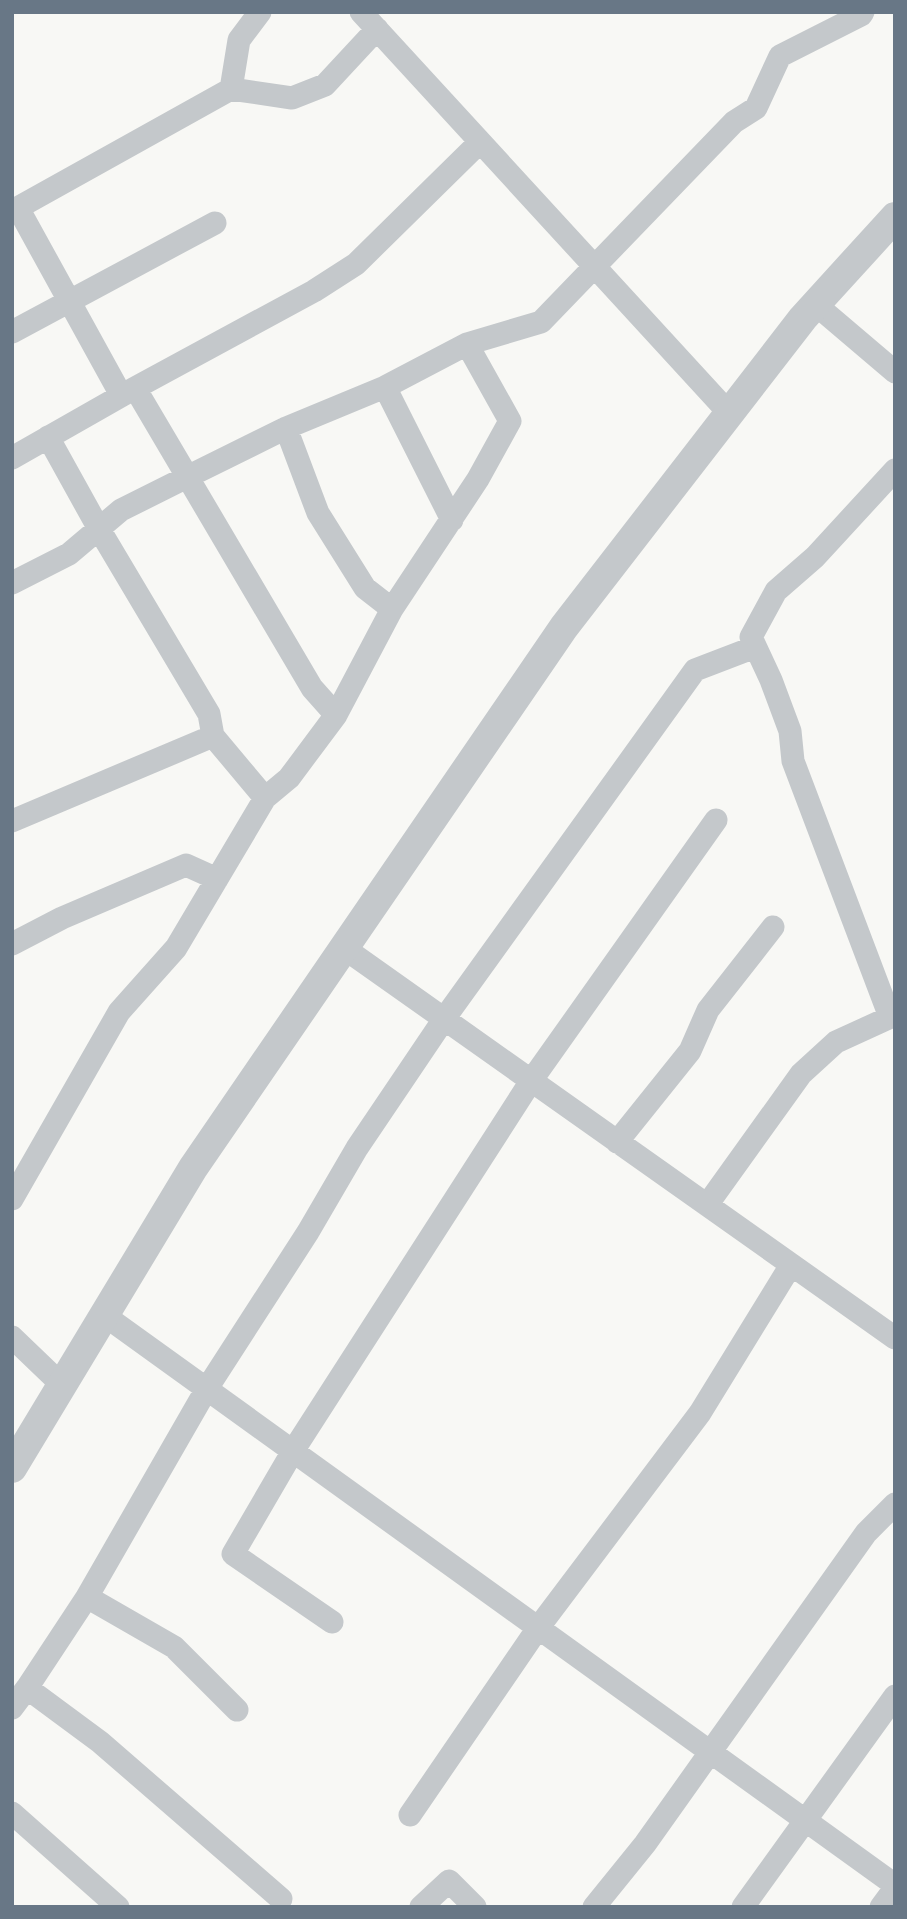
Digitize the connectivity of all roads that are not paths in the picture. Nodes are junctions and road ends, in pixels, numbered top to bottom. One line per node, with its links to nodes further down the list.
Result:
1 (261, 12): 5 (street)
2 (361, 12): 4 (street)
3 (863, 12): 10 (street)
4 (377, 29): 5 (street); 6 (street)
5 (230, 89): 7 (street)
6 (480, 142): 10 (street); 17 (street)
7 (15, 209): 11 (street)
8 (895, 217): 12 (street)
9 (215, 223): 11 (street)
10 (595, 268): 14 (street); 18 (street)
11 (69, 301): 13 (street); 17 (street)
12 (816, 304): 15 (street); 18 (street)
13 (12, 332)
14 (467, 344): 16 (street); 24 (street)
15 (895, 372)
16 (385, 387): 19 (street); 24 (street)
17 (128, 391): 20 (street); 23 (street)
18 (729, 413): 37 (street)
19 (286, 428): 23 (street); 27 (street)
20 (48, 437): 21 (street); 25 (street)
21 (12, 458)
22 (895, 470): 28 (street)
23 (187, 477): 25 (street); 29 (street)
24 (452, 520): 27 (street)
25 (99, 529): 26 (street); 30 (street)
26 (12, 583)
27 (392, 609): 29 (street)
28 (755, 647): 38 (street); 39 (street)
29 (336, 715): 31 (street)
30 (213, 736): 31 (street); 33 (street)
31 (265, 797): 34 (street)
32 (716, 820): 40 (street)
33 (12, 821)
34 (217, 879): 36 (street); 42 (street)
35 (773, 927): 41 (street)
36 (12, 944)
37 (344, 948): 39 (street); 45 (street)
38 (892, 1016): 43 (street)
39 (444, 1019): 40 (street); 49 (street)
40 (531, 1081): 41 (street); 50 (street)
41 (617, 1142): 43 (street)
42 (12, 1199)
43 (707, 1205): 44 (street)
44 (791, 1265): 47 (street); 55 (street)
45 (104, 1315): 48 (street); 49 (street)
46 (12, 1337): 48 (street)
47 (895, 1338)
48 (62, 1385): 51 (street)
49 (206, 1390): 50 (street); 53 (street)
50 (293, 1451): 54 (street); 55 (street)
51 (12, 1468)
52 (895, 1504): 60 (street)
53 (86, 1597): 56 (street); 59 (street)
54 (332, 1622)
55 (538, 1628): 60 (street); 62 (street)
56 (27, 1688): 58 (street); 65 (street)
57 (895, 1696): 63 (street)
58 (12, 1708)
59 (237, 1710)
60 (710, 1753): 63 (street); 69 (street)
61 (12, 1813): 66 (street)
62 (410, 1815)
63 (805, 1821): 64 (street); 70 (street)
64 (895, 1887): 71 (street)
65 (281, 1899)
66 (118, 1907)
67 (421, 1907): 68 (street)
68 (474, 1907)
69 (594, 1907)
70 (743, 1907)
71 (881, 1907)

